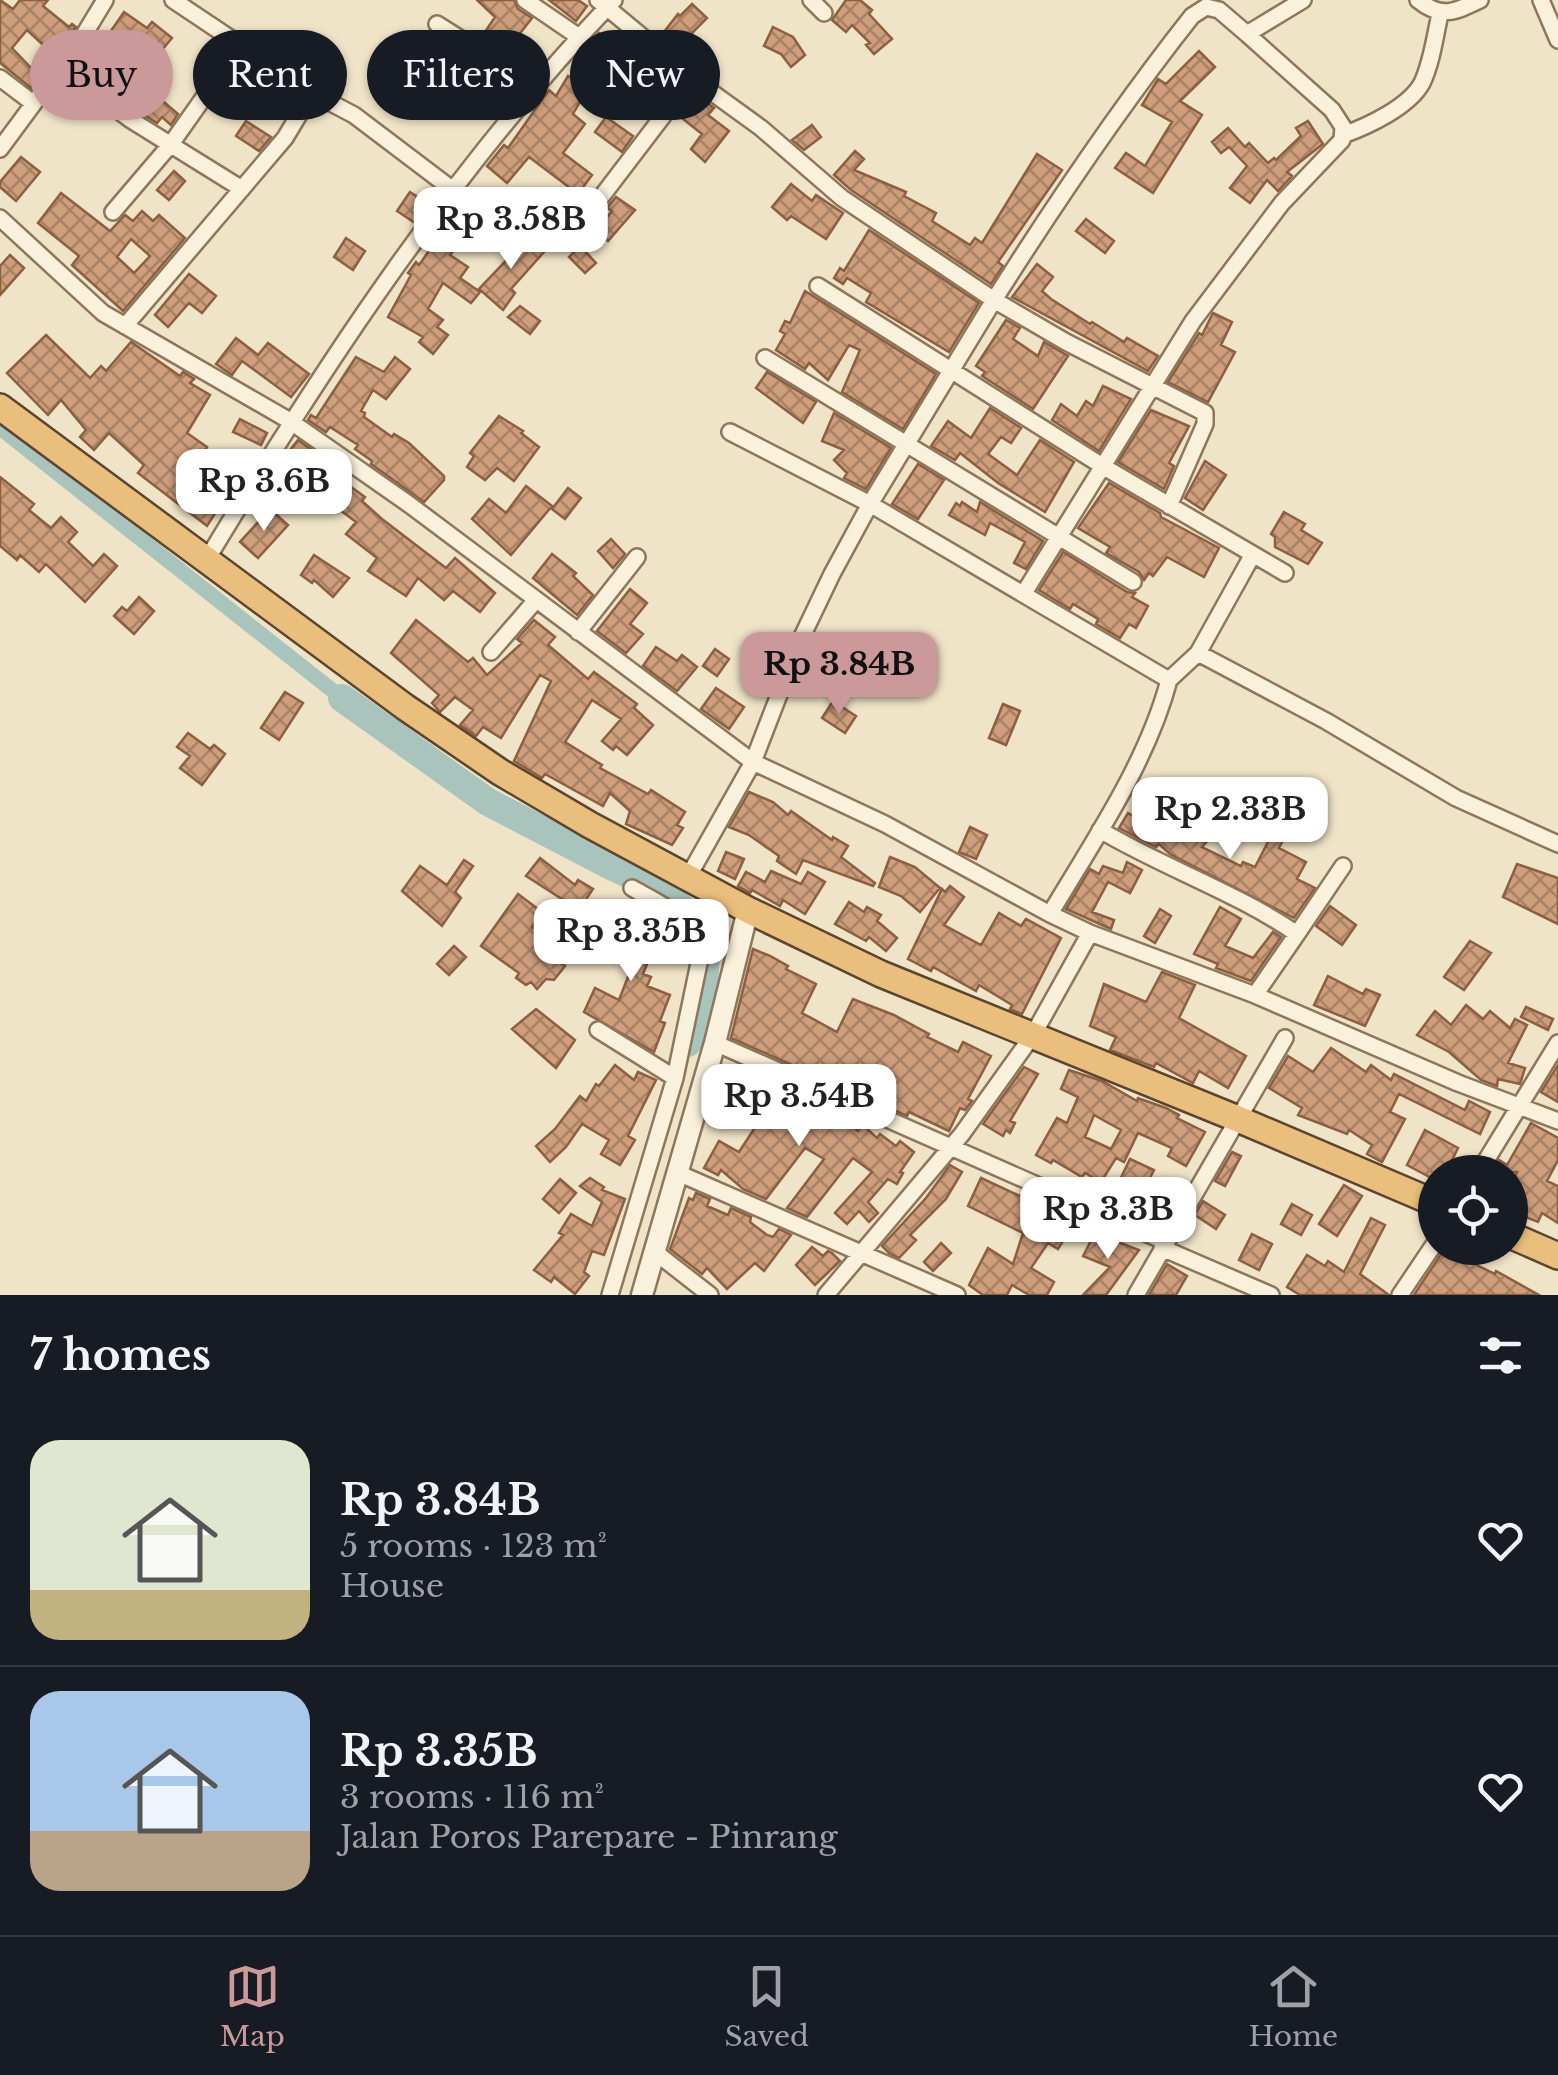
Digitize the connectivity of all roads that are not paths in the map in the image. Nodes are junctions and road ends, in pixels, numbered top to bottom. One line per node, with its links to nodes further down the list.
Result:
1 (173, 0): 14 (street)
2 (525, 0): 18 (street)
3 (811, 0): 10 (street)
4 (1303, 0): 19 (street)
5 (1418, 0): 11 (street)
6 (1480, 0): 11 (street)
7 (1540, 0): 20 (street)
8 (99, 2): 13 (street)
9 (606, 2): 16 (street); 17 (street)
10 (824, 13)
11 (1440, 14): 33 (street)
12 (437, 24): 15 (street)
13 (86, 30)
14 (217, 30)
15 (446, 30)
16 (584, 30)
17 (638, 30)
18 (570, 31)
19 (1247, 34): 33 (street); 42 (street)
20 (1558, 40)
21 (570, 47): 22 (street)
22 (550, 69)
23 (0, 78): 25 (street)
24 (720, 98): 42 (street)
25 (30, 101)
26 (30, 107): 35 (street)
27 (347, 111): 37 (street)
28 (193, 113): 34 (street)
29 (131, 120): 34 (street)
30 (296, 120): 36 (street)
31 (508, 120): 37 (street)
32 (660, 120): 40 (street)
33 (1344, 135): 46 (street)
34 (171, 144): 36 (street); 38 (street)
35 (0, 149)
36 (242, 189): 43 (street)
37 (453, 190): 48 (street)
38 (113, 212)
39 (0, 218): 43 (street)
40 (570, 238)
41 (818, 286): 45 (street)
42 (994, 300): 45 (street); 46 (street)
43 (124, 326): 48 (street)
44 (765, 358): 50 (street)
45 (953, 370): 50 (street); 51 (street)
46 (1154, 388): 51 (street); 53 (street)
47 (0, 408): 57 (highway)
48 (290, 421): 57 (street); 61 (street)
49 (730, 432): 52 (street)
50 (907, 446): 52 (street); 54 (street)
51 (1104, 467): 53 (street); 54 (street)
52 (870, 504): 60 (street); 66 (street)
53 (1169, 506): 55 (street)
54 (1062, 536): 59 (street); 60 (street)
55 (1252, 556): 58 (street); 64 (street)
56 (636, 557): 62 (street)
57 (206, 561): 70 (highway)
58 (1285, 573)
59 (1133, 582)
60 (1024, 593): 65 (street)
61 (536, 600): 62 (street); 63 (street)
62 (578, 632): 66 (street)
63 (491, 652)
64 (1198, 652): 65 (street); 68 (street)
65 (1169, 680): 67 (street)
66 (754, 762): 70 (street); 73 (street)
67 (1100, 830): 73 (street); 75 (street)
68 (1558, 844)
69 (1343, 866): 75 (street)
70 (688, 876): 72 (highway)
71 (632, 888): 82 (street)
72 (748, 910): 78 (highway); 80 (street)
73 (1050, 914): 74 (street)
74 (1090, 933): 76 (street); 78 (street)
75 (1297, 934): 76 (street)
76 (1255, 996): 83 (street)
77 (598, 1030): 82 (street)
78 (1033, 1036): 84 (highway); 86 (street)
79 (1286, 1038): 84 (street)
80 (714, 1043): 86 (street); 88 (street)
81 (1558, 1043): 83 (street)
82 (675, 1078): 96 (street)
83 (1518, 1105): 85 (street); 87 (street)
84 (1238, 1119): 89 (highway); 91 (street)
85 (1558, 1121)
86 (952, 1145): 91 (street); 93 (street)
87 (1489, 1155)
88 (678, 1173): 92 (street); 93 (street)
89 (1418, 1196)
90 (1528, 1243): 94 (highway)
91 (1164, 1245): 101 (street); 102 (street)
92 (654, 1252): 97 (street); 98 (street)
93 (863, 1254): 99 (street); 100 (street)
94 (1558, 1256)
95 (1420, 1265): 103 (street)
96 (610, 1295)
97 (642, 1295)
98 (710, 1295)
99 (826, 1295)
100 (957, 1295)
101 (1136, 1295)
102 (1272, 1295)
103 (1400, 1295)

